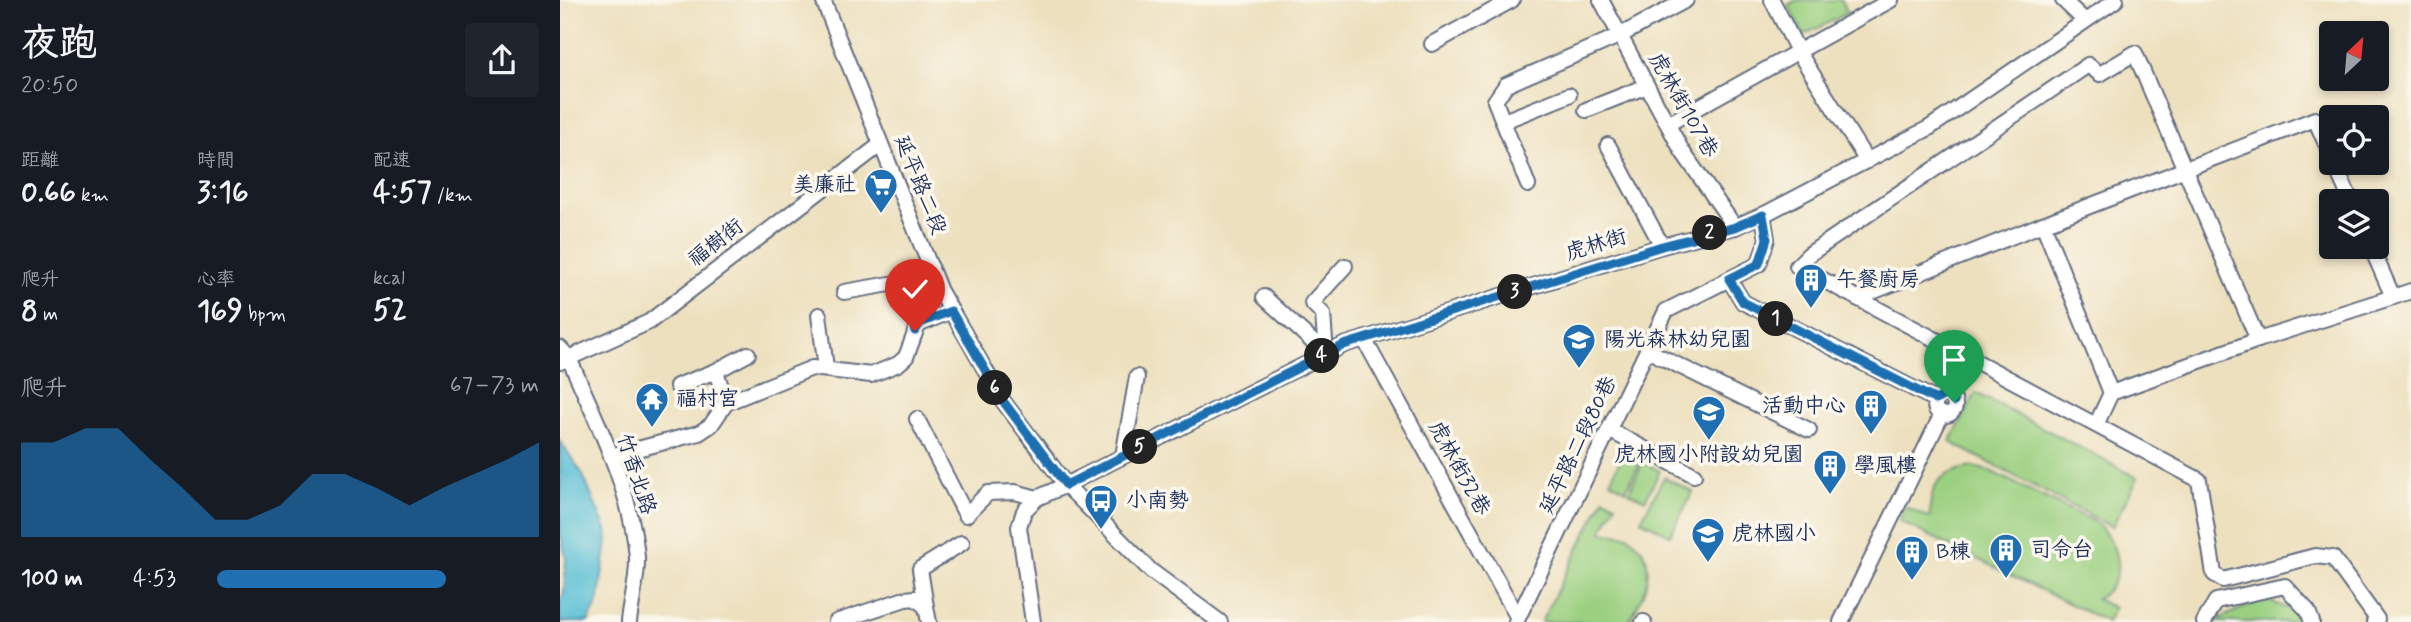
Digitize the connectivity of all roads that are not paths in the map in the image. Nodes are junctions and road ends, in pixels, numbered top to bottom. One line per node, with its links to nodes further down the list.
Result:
1 (823, 0): 19 (street, 延平路二段)
2 (1512, 0): 11 (street)
3 (1601, 0): 10 (street, 虎林街107巷)
4 (1686, 0): 10 (street)
5 (1772, 0): 12 (street)
6 (1891, 0): 12 (street)
7 (2063, 0): 9 (street)
8 (2116, 0): 9 (street, 虎林街)
9 (2084, 20): 21 (street, 虎林街)
10 (1621, 35): 13 (street, 虎林街107巷); 16 (street)
11 (1432, 44)
12 (1799, 53): 17 (street); 21 (street)
13 (1647, 86): 15 (street); 17 (street, 虎林街107巷)
14 (1569, 95): 16 (street)
15 (1586, 110)
16 (1504, 121): 23 (street)
17 (1668, 124): 26 (street, 虎林街107巷)
18 (2319, 128): 22 (street)
19 (880, 145): 30 (street, 延平路二段); 44 (street, 福樹街)
20 (1608, 145): 27 (street)
21 (1867, 161): 24 (street, 虎林街)
22 (2184, 168): 25 (street); 36 (street); 40 (street)
23 (1528, 185)
24 (1763, 215): 26 (street, 虎林街); 31 (street, 延平路二段80巷)
25 (2043, 224): 36 (street); 49 (street)
26 (1735, 227): 27 (street, 虎林街)
27 (1662, 246): 39 (street, 虎林街)
28 (2376, 259): 35 (street)
29 (1345, 266): 42 (street)
30 (931, 267): 33 (street); 37 (street, 延平路二段)
31 (1729, 279): 41 (street, 延平路二段80巷); 68 (street)
32 (2411, 291): 35 (street)
33 (844, 292)
34 (1264, 297): 42 (street)
35 (2393, 297): 40 (street)
36 (1857, 298): 52 (street)
37 (951, 311): 45 (street); 58 (street, 延平路二段)
38 (819, 315): 45 (street)
39 (1364, 339): 42 (street, 虎林街); 62 (street, 虎林街32巷)
40 (2258, 340): 49 (street)
41 (1647, 350): 53 (street, 延平路二段80巷); 54 (street)
42 (1326, 354): 56 (street, 虎林街)
43 (748, 355): 46 (street)
44 (563, 356): 55 (street, 竹香北路)
45 (826, 368): 50 (street)
46 (716, 371): 48 (street); 50 (street)
47 (1137, 377): 56 (street)
48 (677, 386)
49 (2111, 393): 52 (street)
50 (726, 403): 55 (street)
51 (917, 419): 59 (street)
52 (2096, 425): 71 (street)
53 (1609, 430): 57 (street); 62 (street, 延平路二段80巷)
54 (1809, 430)
55 (611, 456): 63 (street, 竹香北路)
56 (1123, 456): 58 (street, 虎林街)
57 (1694, 475)
58 (1066, 485): 59 (street, 虎林街); 67 (street, 延平路二段)
59 (1037, 498): 66 (street)
60 (962, 543): 61 (street)
61 (926, 607): 64 (street); 65 (street)
62 (1517, 620)
63 (629, 622)
64 (835, 622)
65 (929, 622)
66 (1033, 622)
67 (1220, 622)
68 (1841, 622)
69 (2204, 622): 70 (street)
70 (2312, 622)
71 (2374, 622)

